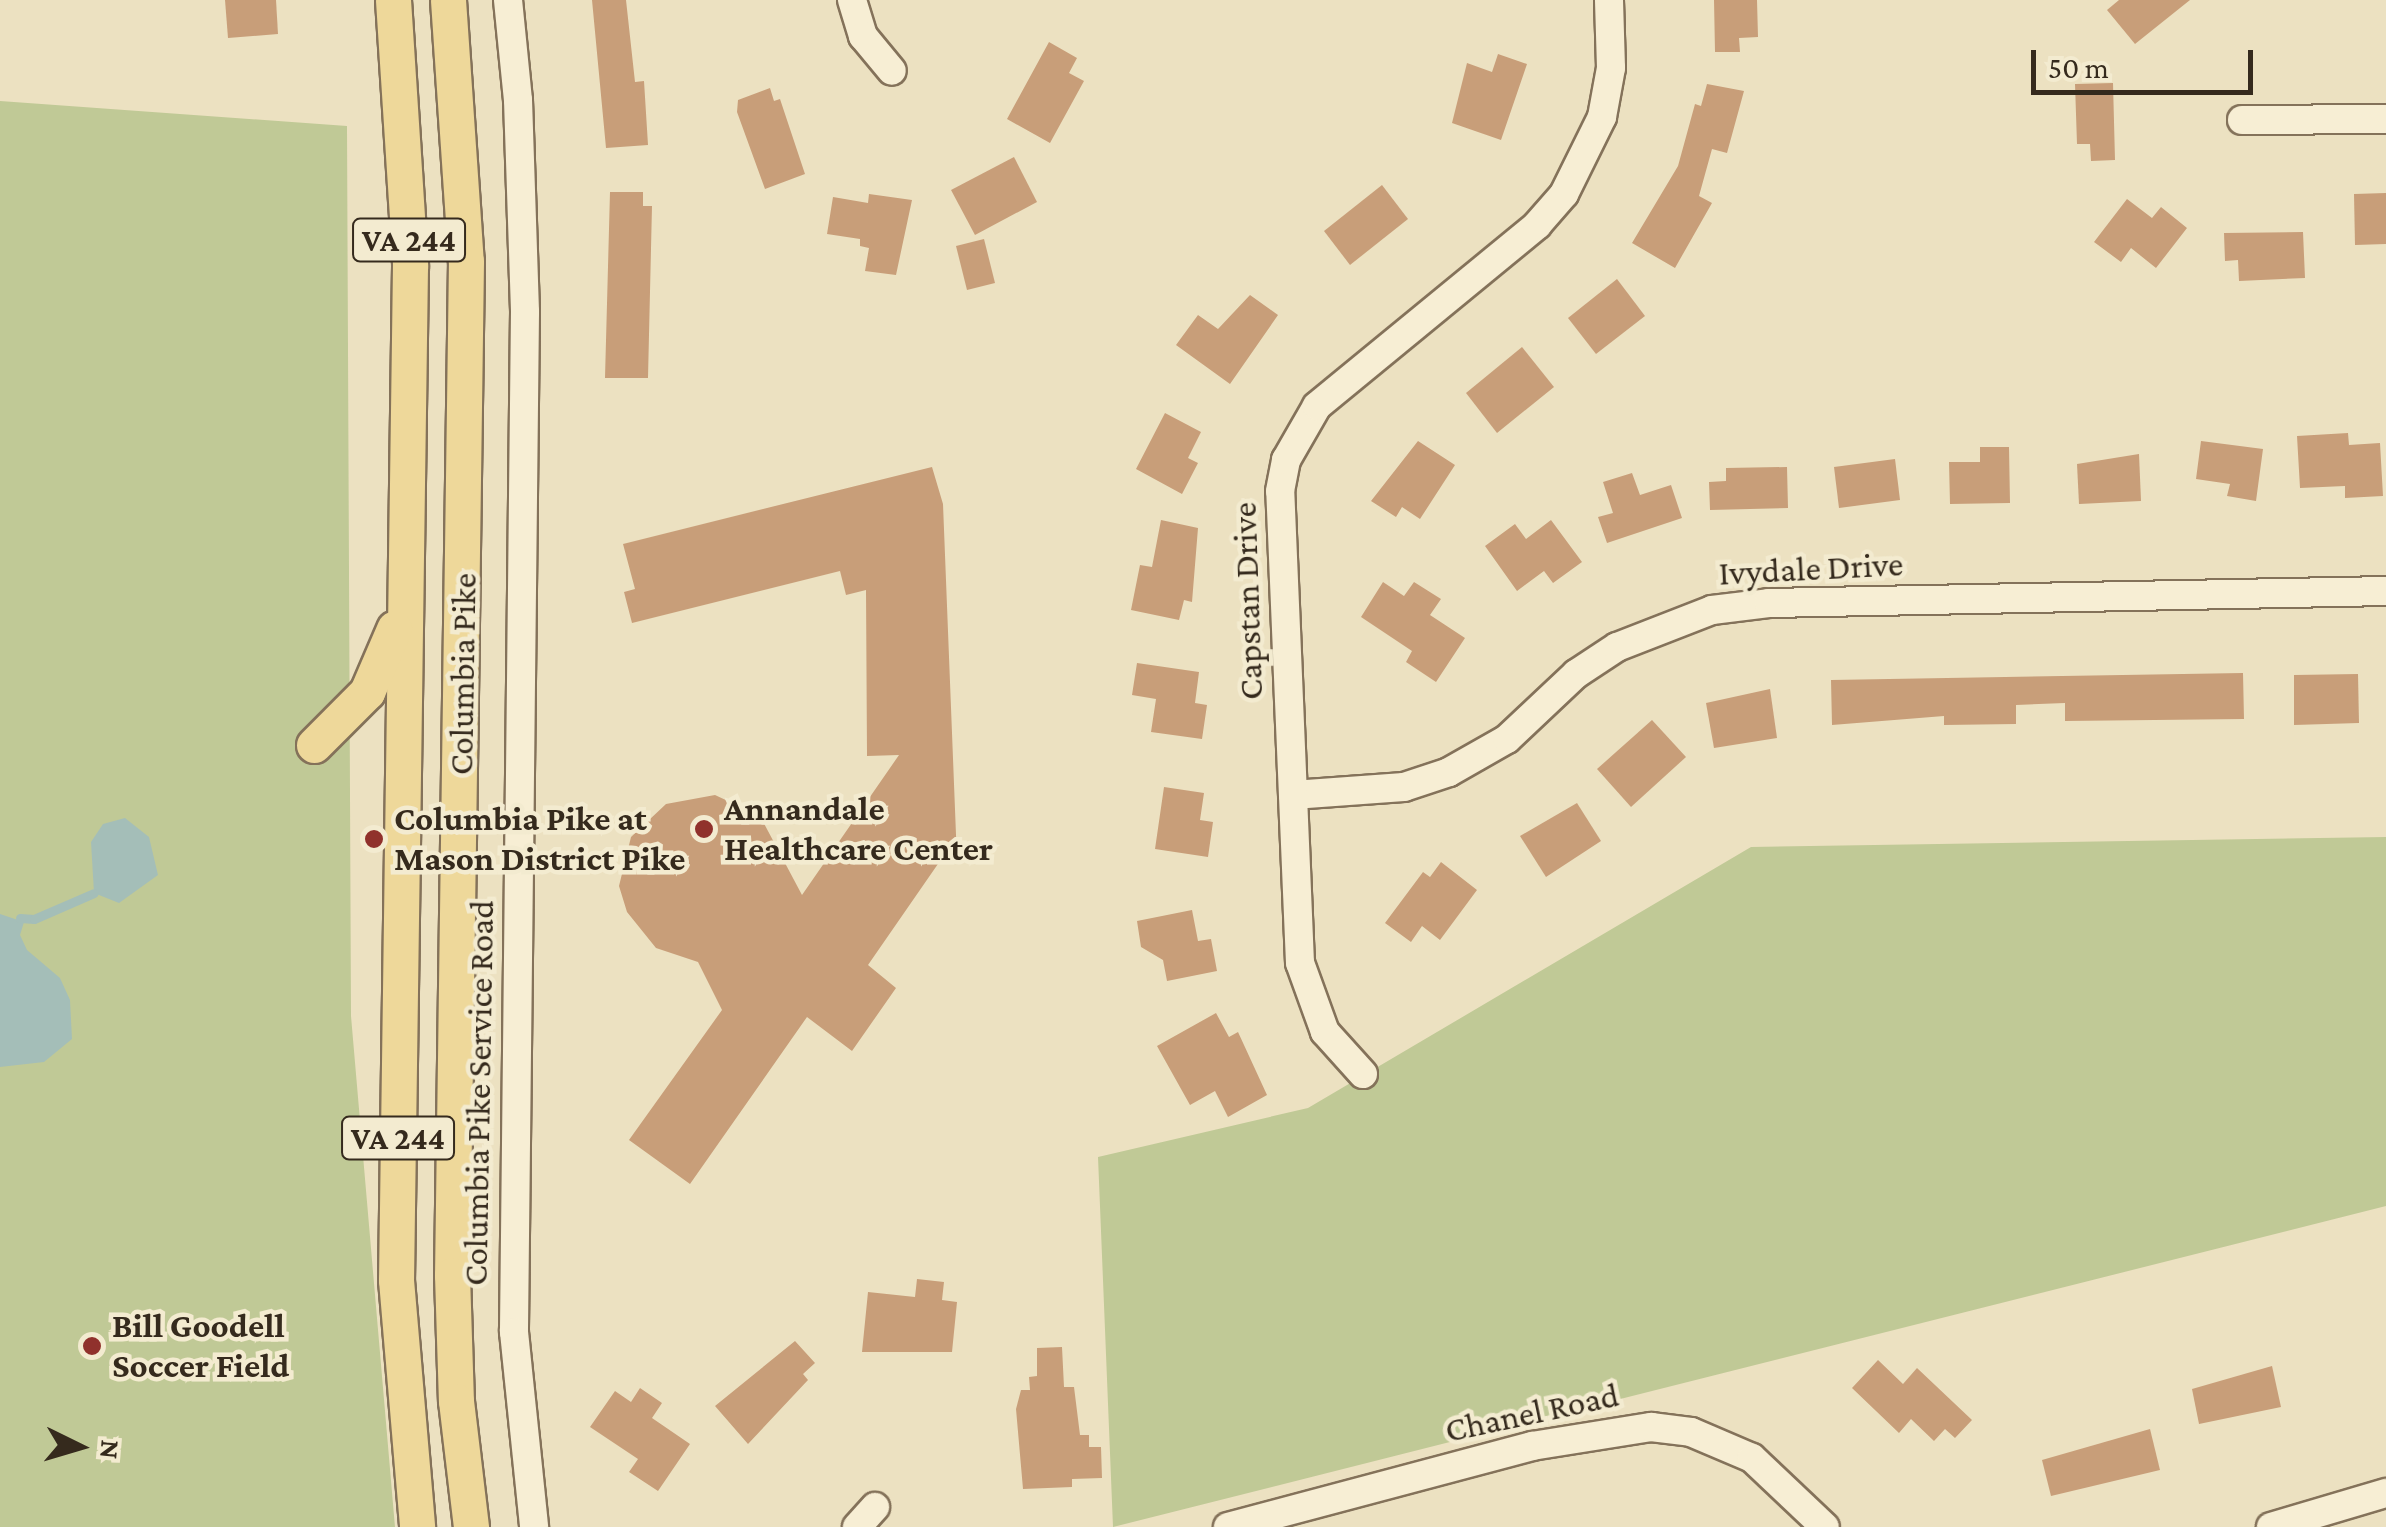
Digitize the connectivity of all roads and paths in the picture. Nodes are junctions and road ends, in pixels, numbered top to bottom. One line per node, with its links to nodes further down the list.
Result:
1 (394, 0): 9 (main road, Columbia Pike / VA 244)
2 (448, 0): 16 (main road, Columbia Pike / VA 244)
3 (508, 0): 17 (street, Columbia Pike Service Road)
4 (852, 0): 6 (street)
5 (1609, 0): 12 (street, Capstan Drive)
6 (892, 72)
7 (2386, 119): 8 (street)
8 (2242, 120)
9 (405, 590): 11 (main road); 15 (main road, Columbia Pike / VA 244)
10 (2386, 591): 12 (street, Ivydale Drive)
11 (314, 745)
12 (1293, 796): 13 (street, Capstan Drive)
13 (1363, 1074)
14 (2386, 1493): 20 (street)
15 (417, 1527)
16 (470, 1527)
17 (534, 1527)
18 (1228, 1527): 19 (street, Chanel Road)
19 (1825, 1527)
20 (2271, 1527)

